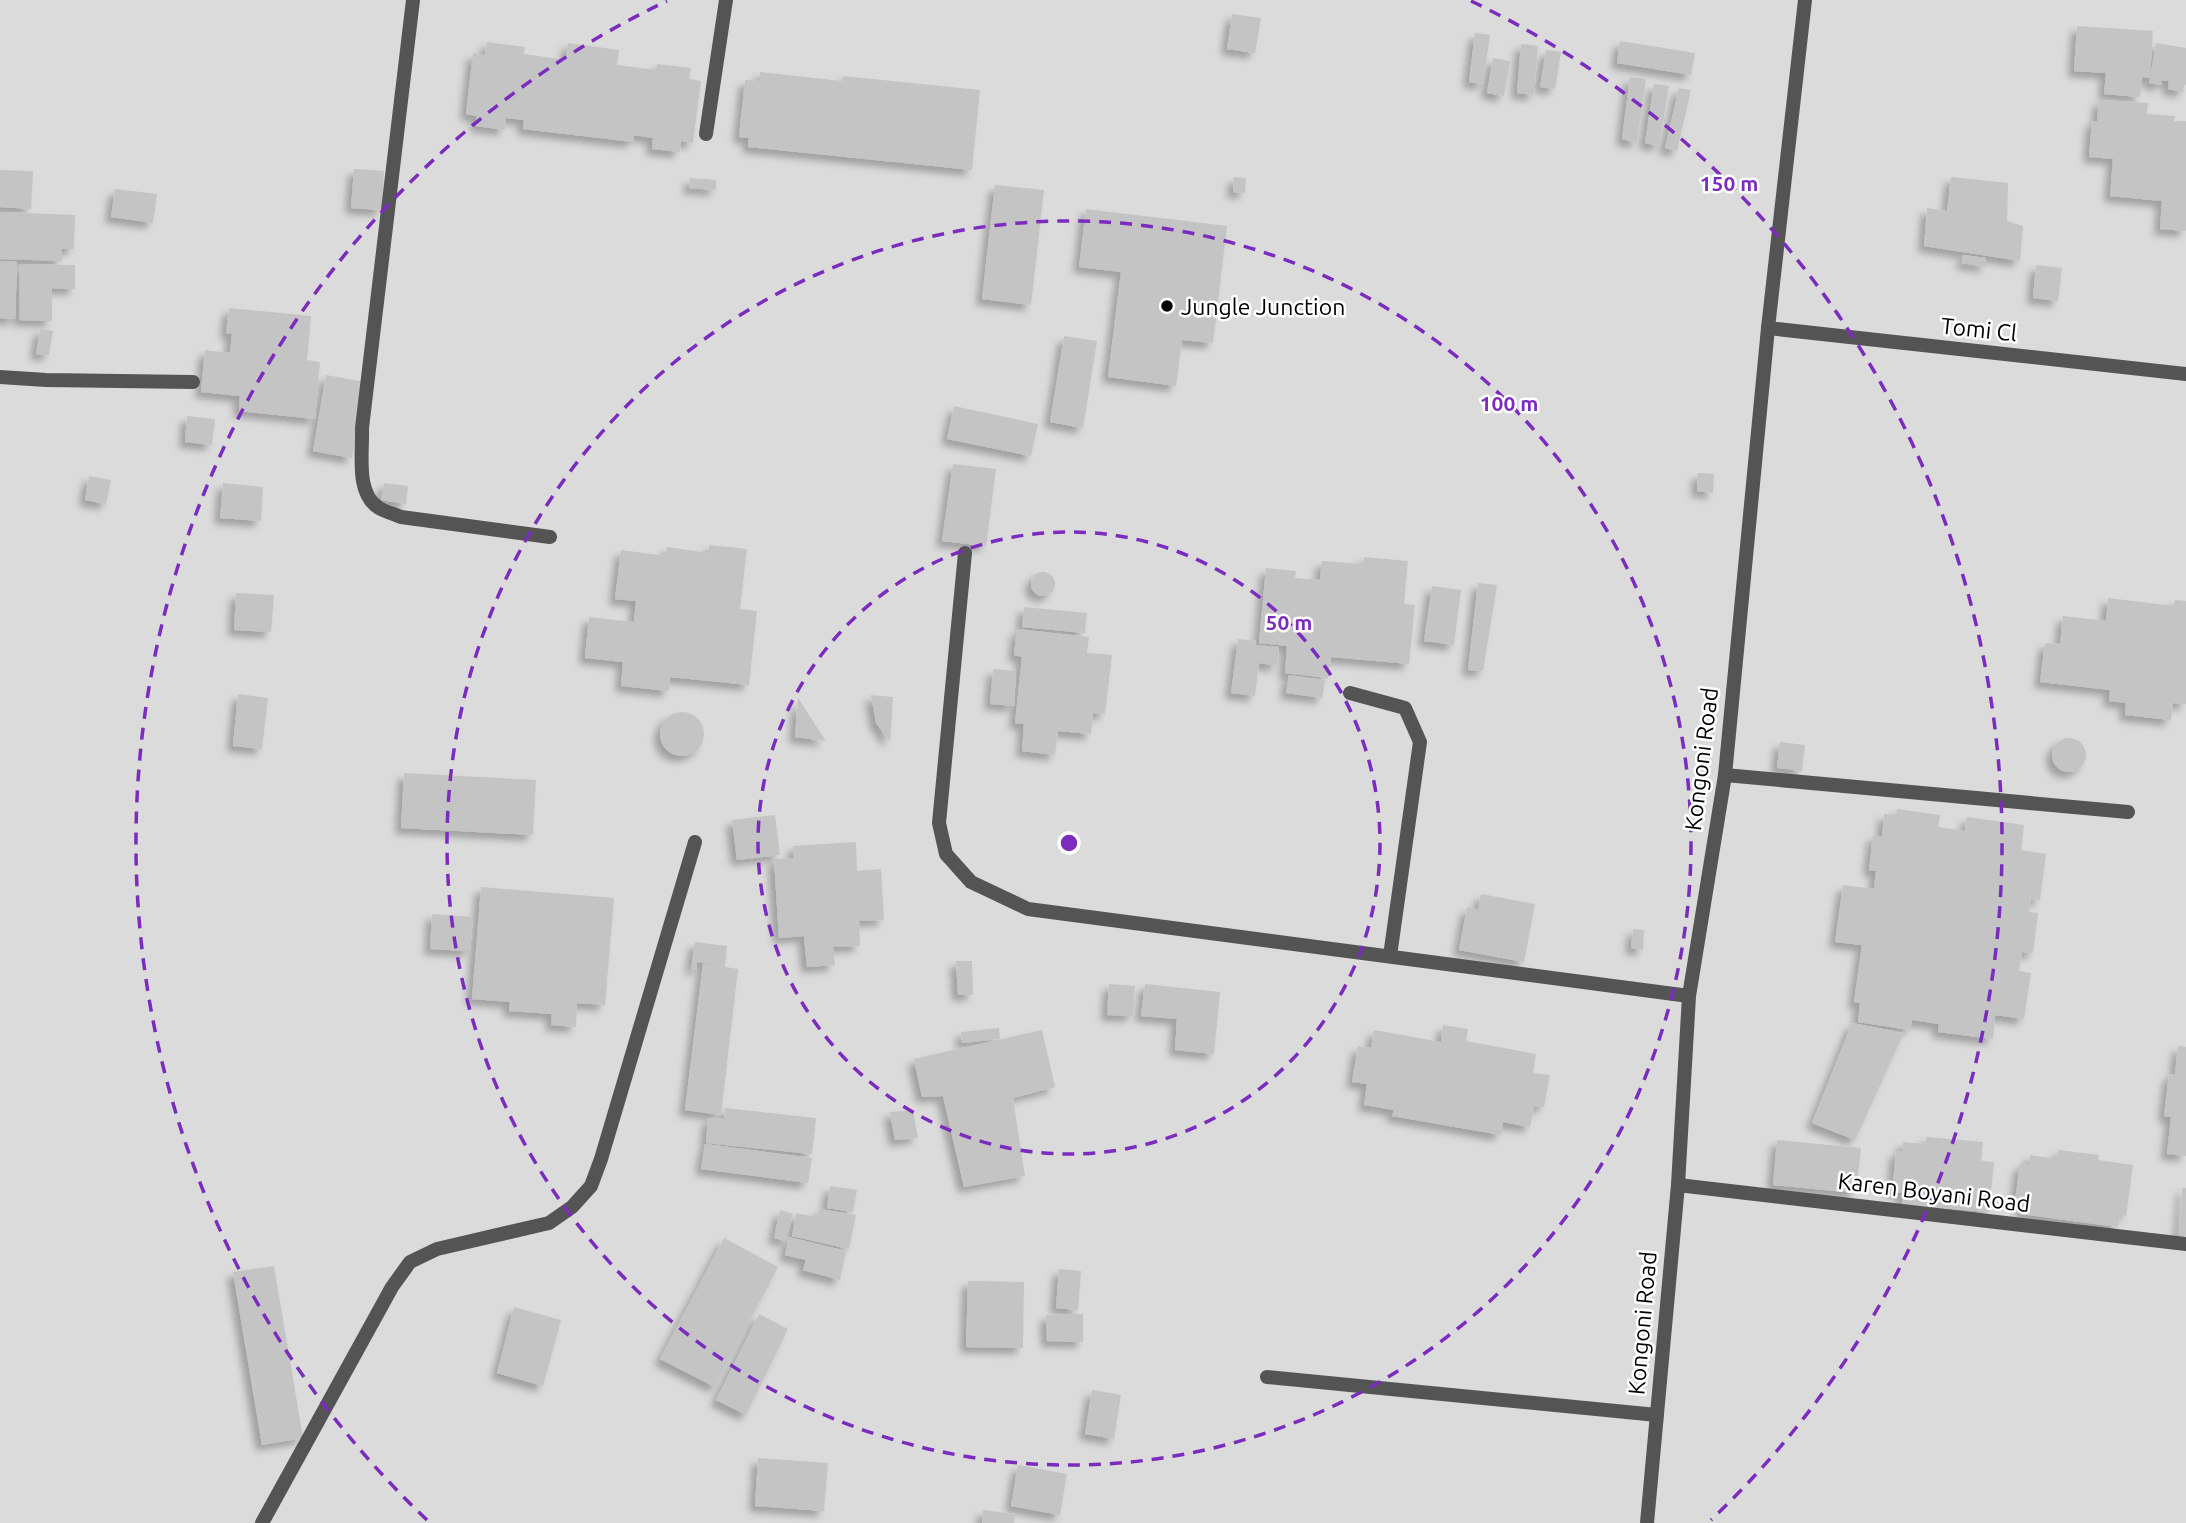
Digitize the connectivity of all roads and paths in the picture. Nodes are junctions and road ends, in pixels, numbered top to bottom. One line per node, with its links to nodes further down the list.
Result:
1 (413, 0): 9 (street)
2 (726, 0): 4 (street)
3 (1805, 0): 5 (street, Kongoni Road)
4 (706, 134)
5 (1768, 328): 6 (street, Tomi Cl); 12 (street, Kongoni Road)
6 (2186, 374)
7 (0, 377): 8 (street)
8 (193, 382)
9 (550, 537)
10 (965, 553): 15 (street)
11 (1350, 693): 15 (street)
12 (1725, 775): 13 (street); 16 (street, Kongoni Road)
13 (2128, 812)
14 (695, 842): 21 (street)
15 (1390, 956): 16 (street)
16 (1689, 996): 17 (street, Kongoni Road)
17 (1678, 1185): 18 (street, Karen Boyani Road); 20 (street, Kongoni Road)
18 (2186, 1244)
19 (1268, 1377): 20 (street)
20 (1657, 1415): 22 (street, Kongoni Road)
21 (262, 1523)
22 (1647, 1523)

